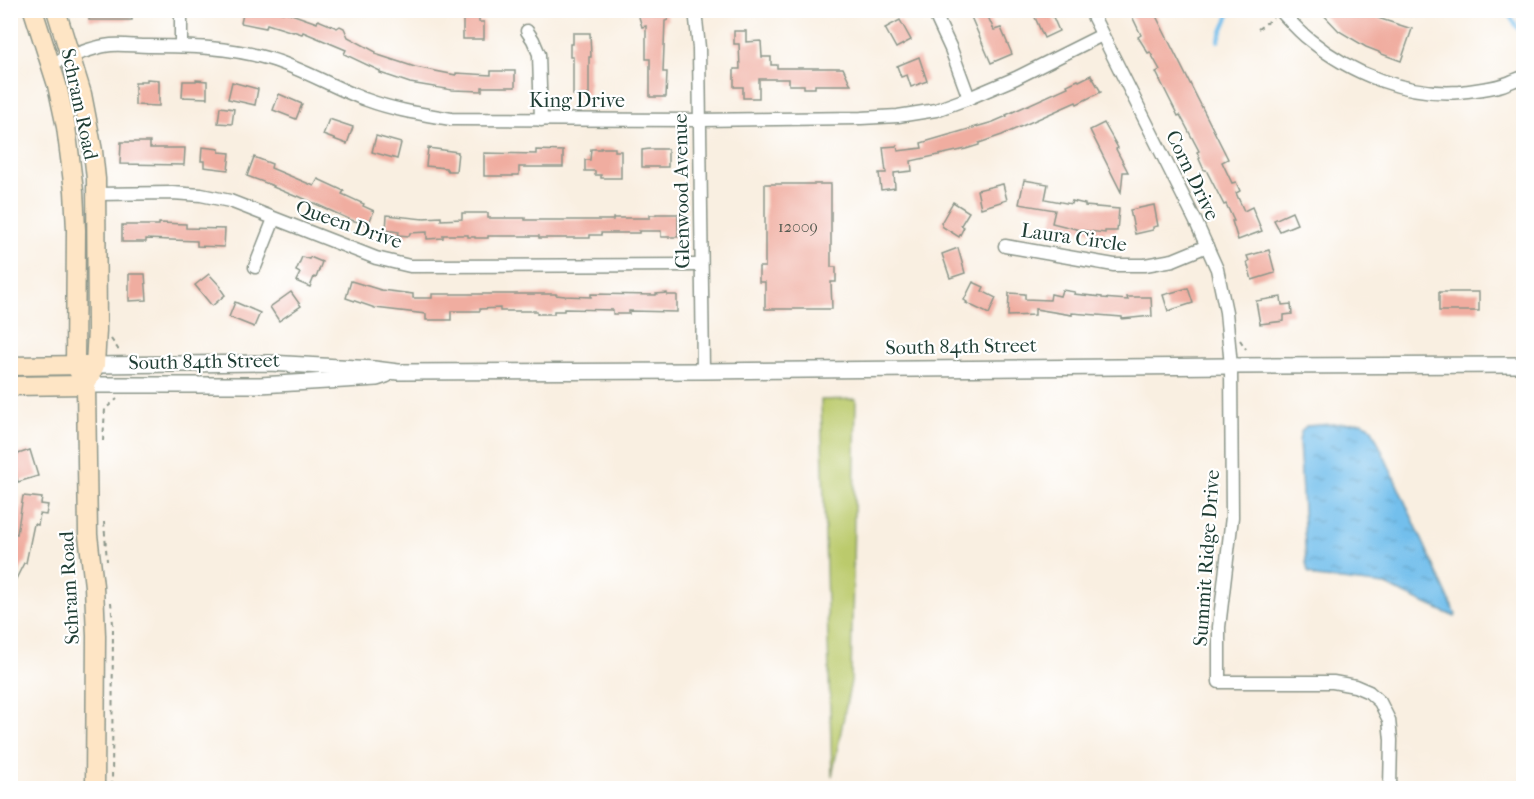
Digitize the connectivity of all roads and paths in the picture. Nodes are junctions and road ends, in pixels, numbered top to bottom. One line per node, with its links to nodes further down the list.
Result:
1 (33, 10): 12 (main road, Schram Road)
2 (56, 10): 11 (main road, Schram Road)
3 (181, 10): 10 (street)
4 (695, 10): 16 (street, Glenwood Avenue)
5 (933, 10): 14 (street)
6 (1090, 10): 9 (street, Corn Drive)
7 (1280, 10): 13 (street)
8 (527, 31): 15 (street)
9 (1102, 35): 14 (street, King Drive); 20 (street, Corn Drive)
10 (181, 46): 11 (street, King Drive); 15 (street, King Drive)
11 (71, 57): 12 (street, King Drive); 17 (main road, Schram Road)
12 (50, 64): 24 (main road, Schram Road)
13 (1524, 77)
14 (969, 98): 16 (street, King Drive)
15 (541, 120): 16 (street, King Drive)
16 (700, 120): 21 (street, Glenwood Avenue)
17 (97, 194): 18 (street, Queen Drive); 25 (main road, Schram Road)
18 (274, 219): 21 (street, Queen Drive); 22 (street)
19 (1005, 246): 20 (street, Laura Circle)
20 (1207, 246): 29 (street, Corn Drive)
21 (701, 265): 30 (street, Glenwood Avenue)
22 (255, 267)
23 (110, 338): 26 (path)
24 (75, 365): 25 (main road, South 84th Street); 28 (main road, South 84th Street); 32 (main road, Schram Road)
25 (95, 365): 26 (street, South 84th Street); 32 (main road, Schram Road)
26 (118, 365): 31 (street, South 84th Street)
27 (1524, 365): 29 (street, South 84th Street)
28 (10, 366)
29 (1231, 366): 30 (street, South 84th Street); 41 (street, Summit Ridge Drive)
30 (703, 371): 31 (street, South 84th Street)
31 (398, 372): 33 (street, South 84th Street)
32 (86, 385): 33 (street, South 84th Street); 34 (main road, South 84th Street); 39 (main road, Schram Road)
33 (120, 385): 35 (path)
34 (10, 386)
35 (103, 442)
36 (104, 522): 37 (path)
37 (108, 567)
38 (111, 601): 40 (path)
39 (95, 789)
40 (112, 789)
41 (1390, 789)

